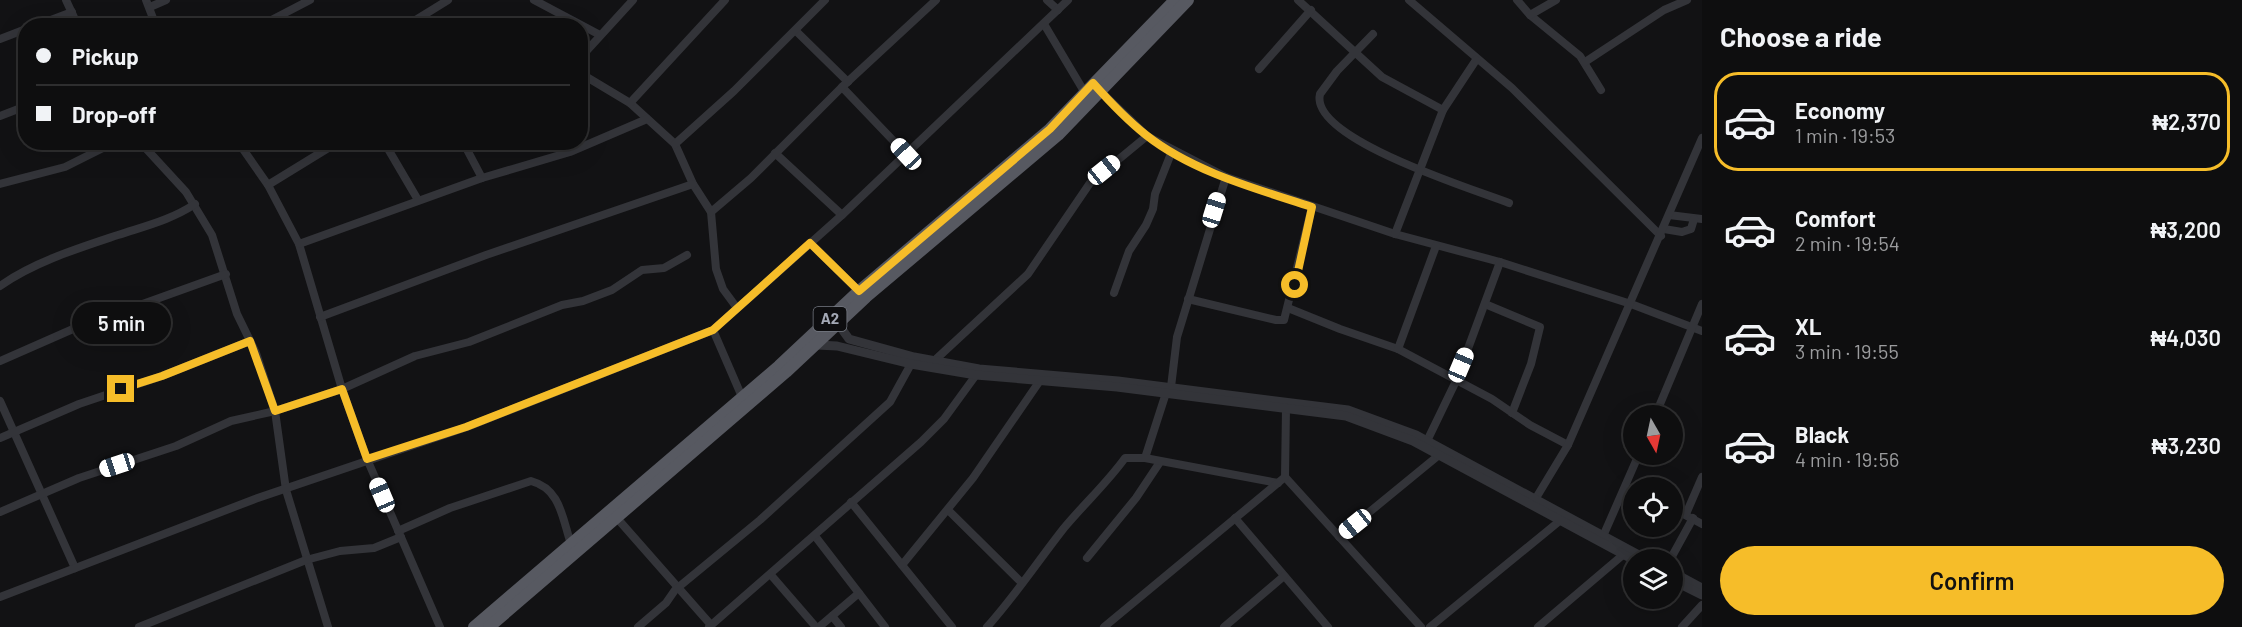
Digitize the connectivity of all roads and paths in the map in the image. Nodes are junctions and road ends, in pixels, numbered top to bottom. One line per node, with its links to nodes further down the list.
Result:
1 (66, 0): 22 (street)
2 (166, 0): 19 (street)
3 (310, 0): 26 (street)
4 (448, 0): 27 (street)
5 (534, 0): 28 (street)
6 (633, 0): 34 (street)
7 (725, 0): 45 (street)
8 (825, 0): 31 (street)
9 (936, 0): 42 (street)
10 (1047, 0): 20 (street)
11 (1068, 0): 20 (street)
12 (1175, 0): 43 (highway, A2)
13 (1188, 0): 43 (highway, A2)
14 (1298, 0): 21 (street)
15 (1410, 0): 38 (street)
16 (1517, 0): 23 (street)
17 (1556, 0): 23 (street)
18 (1687, 0): 39 (street)
19 (148, 4)
20 (1058, 10): 29 (street)
21 (1311, 10): 37 (street); 40 (street)
22 (72, 12): 24 (street); 25 (street)
23 (1530, 15): 39 (street)
24 (56, 18)
25 (75, 18)
26 (275, 18)
27 (419, 18)
28 (568, 18)
29 (1044, 24): 43 (street); 64 (street)
30 (588, 29): 34 (street)
31 (796, 31): 42 (street); 53 (street)
32 (18, 32): 35 (street)
33 (1373, 34): 37 (street)
34 (600, 35): 36 (street)
35 (0, 39)
36 (588, 49)
37 (1356, 53): 47 (street); 65 (street)
38 (1476, 60): 47 (street); 79 (street)
39 (1586, 62): 44 (street)
40 (1259, 69)
41 (588, 78): 45 (street)
42 (845, 84): 63 (street); 64 (street)
43 (1093, 89): 50 (street); 84 (highway, A2)
44 (1601, 90)
45 (630, 103): 49 (street)
46 (18, 109): 48 (street)
47 (1443, 110): 65 (street)
48 (0, 116)
49 (647, 119): 52 (street); 53 (street)
50 (1147, 136): 62 (street); 105 (street)
51 (1702, 138): 61 (street)
52 (588, 144)
53 (675, 144): 69 (street)
54 (99, 150): 68 (street)
55 (147, 150): 73 (street)
56 (244, 150): 70 (street)
57 (325, 150): 70 (street)
58 (389, 150): 71 (street)
59 (467, 150): 67 (street)
60 (575, 150): 67 (street)
61 (1700, 150): 77 (street)
62 (1172, 151): 66 (street); 90 (street)
63 (775, 153): 75 (street); 76 (street)
64 (906, 154): 76 (street)
65 (1420, 170): 72 (street); 80 (street)
66 (1226, 177): 74 (street); 91 (street)
67 (482, 178): 71 (street)
68 (0, 184)
69 (693, 184): 75 (street); 97 (street)
70 (268, 185): 82 (street)
71 (418, 200): 82 (street)
72 (1509, 203)
73 (195, 204): 87 (street); 88 (street)
74 (1312, 207): 80 (street); 96 (street)
75 (711, 212): 95 (street)
76 (842, 215): 81 (street)
77 (1669, 215): 78 (street); 79 (street)
78 (1698, 219): 79 (street)
79 (1662, 232): 93 (street)
80 (1395, 234): 83 (street)
81 (810, 243): 89 (street); 95 (street)
82 (299, 244): 97 (street)
83 (1436, 246): 86 (street); 104 (street)
84 (913, 251): 89 (highway, A2); 98 (highway, A2)
85 (687, 255): 111 (street)
86 (1500, 262): 92 (street); 93 (street)
87 (225, 274): 102 (street); 106 (street)
88 (0, 285)
89 (859, 291): 113 (highway, A2)
90 (1114, 293)
91 (1188, 299): 96 (street); 112 (street)
92 (1485, 304): 109 (street); 118 (street)
93 (1631, 304): 99 (street); 122 (street)
94 (1702, 304): 99 (street)
95 (737, 308): 100 (street)
96 (1288, 308): 104 (street)
97 (320, 317): 111 (street)
98 (839, 325): 103 (highway, A2); 105 (street)
99 (1692, 327): 101 (street); 115 (street)
100 (713, 330): 113 (street); 125 (street)
101 (1702, 331)
102 (250, 341): 117 (street); 119 (street)
103 (817, 345): 107 (street); 139 (highway, A2)
104 (1398, 349): 109 (street)
105 (934, 361): 112 (street)
106 (0, 362)
107 (911, 364): 108 (street); 161 (street)
108 (976, 375): 110 (street); 134 (street)
109 (1456, 381): 118 (street); 121 (street)
110 (1039, 382): 112 (street); 135 (street)
111 (342, 389): 117 (street); 125 (street)
112 (1168, 390): 116 (street); 121 (street); 124 (street)
113 (742, 397): 147 (highway, A2)
114 (0, 401): 119 (street)
115 (1660, 405)
116 (1286, 408): 123 (street); 127 (street)
117 (275, 411): 130 (street); 131 (street)
118 (1512, 413): 122 (street)
119 (15, 432): 120 (street); 131 (street)
120 (0, 438)
121 (1426, 441): 132 (street)
122 (1568, 445): 132 (street)
123 (1439, 455): 141 (street); 146 (street)
124 (1146, 458): 126 (street); 159 (street)
125 (367, 459): 130 (street); 143 (street)
126 (1160, 462): 129 (street); 152 (street)
127 (1285, 477): 129 (street); 146 (street)
128 (1702, 477): 138 (street)
129 (1278, 483): 140 (street)
130 (286, 490): 153 (street); 155 (street)
131 (40, 494): 136 (street); 155 (street)
132 (1536, 498): 144 (street)
133 (1623, 500): 144 (street)
134 (851, 502): 145 (street); 154 (street)
135 (948, 510): 154 (street); 159 (street)
136 (0, 512)
137 (1683, 512): 138 (street)
138 (1690, 516): 142 (street); 149 (street)
139 (616, 517): 161 (street); 174 (highway, A2)
140 (1235, 518): 157 (street); 181 (street)
141 (1562, 519): 150 (street); 184 (street)
142 (1702, 524)
143 (400, 534): 147 (street); 153 (street); 172 (street)
144 (1604, 534): 148 (street)
145 (815, 536): 156 (street); 163 (street)
146 (1339, 537): 183 (street)
147 (571, 544): 173 (highway, A2)
148 (1629, 549)
149 (1675, 549)
150 (1623, 553)
151 (1623, 555): 185 (street)
152 (1087, 558)
153 (306, 560): 168 (street); 171 (street)
154 (902, 565): 179 (street)
155 (75, 568): 165 (street)
156 (771, 575): 169 (street); 176 (street)
157 (1284, 576): 170 (street); 182 (street)
158 (1683, 578): 162 (street)
159 (1022, 583): 180 (street)
160 (1683, 586): 164 (street)
161 (677, 588): 169 (street); 175 (street)
162 (1702, 588)
163 (859, 593): 167 (street); 178 (street)
164 (1702, 595)
165 (0, 597)
166 (1702, 604): 186 (street)
167 (832, 616): 176 (street); 177 (street)
168 (325, 626)
169 (710, 626)
170 (1326, 626)
171 (140, 627)
172 (440, 627)
173 (474, 627)
174 (489, 627)
175 (638, 627)
176 (817, 627)
177 (841, 627)
178 (885, 627)
179 (952, 627)
180 (987, 627)
181 (1104, 627)
182 (1224, 627)
183 (1421, 627)
184 (1430, 627)
185 (1538, 627)
186 (1682, 627)

